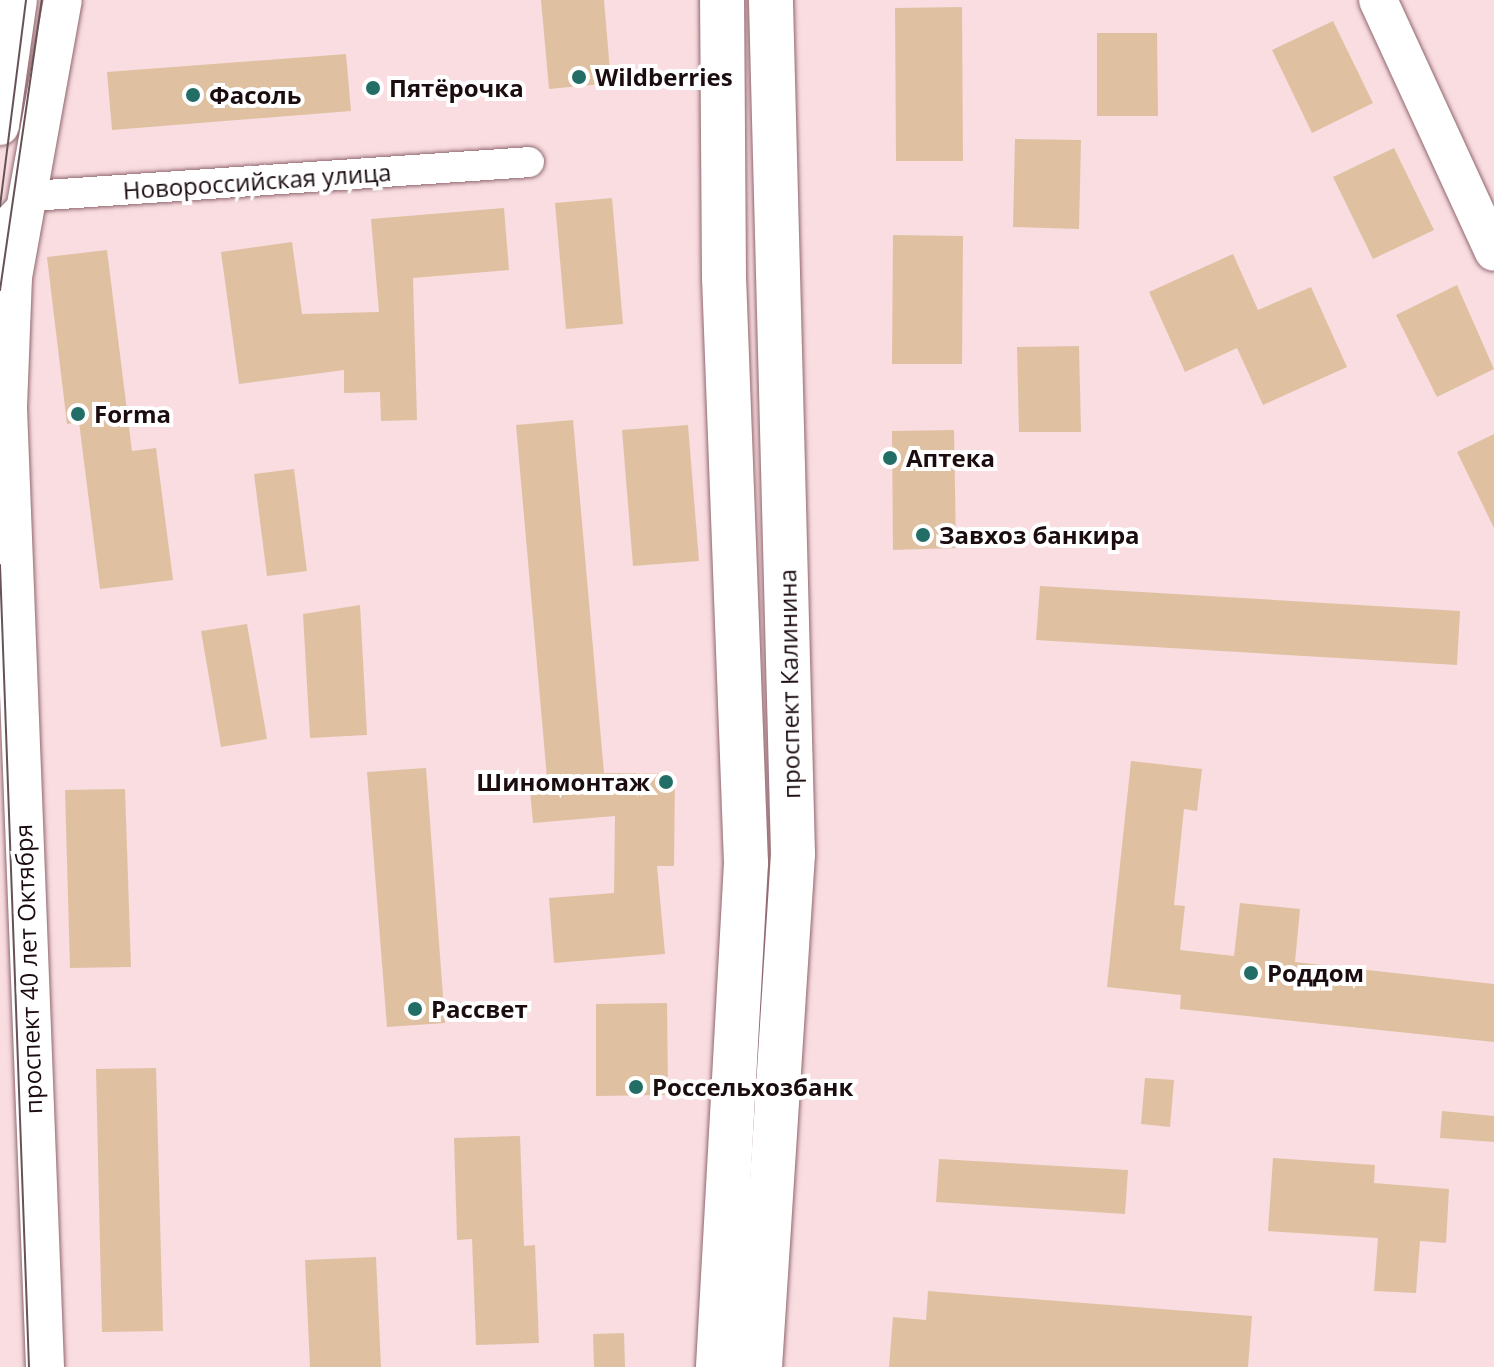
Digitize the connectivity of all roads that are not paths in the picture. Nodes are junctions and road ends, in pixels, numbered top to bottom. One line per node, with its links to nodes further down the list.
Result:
1 (18, 0): 6 (street)
2 (63, 0): 8 (street, проспект 40 лет Октября)
3 (722, 0): 12 (main road, проспект Калинина)
4 (771, 0): 13 (main road, проспект Калинина)
5 (1378, 0): 10 (street)
6 (0, 126)
7 (529, 162): 8 (street, Новороссийская улица)
8 (32, 196): 9 (street); 11 (street, проспект 40 лет Октября)
9 (0, 230)
10 (1494, 252)
11 (45, 1367)
12 (718, 1367)
13 (760, 1367)

